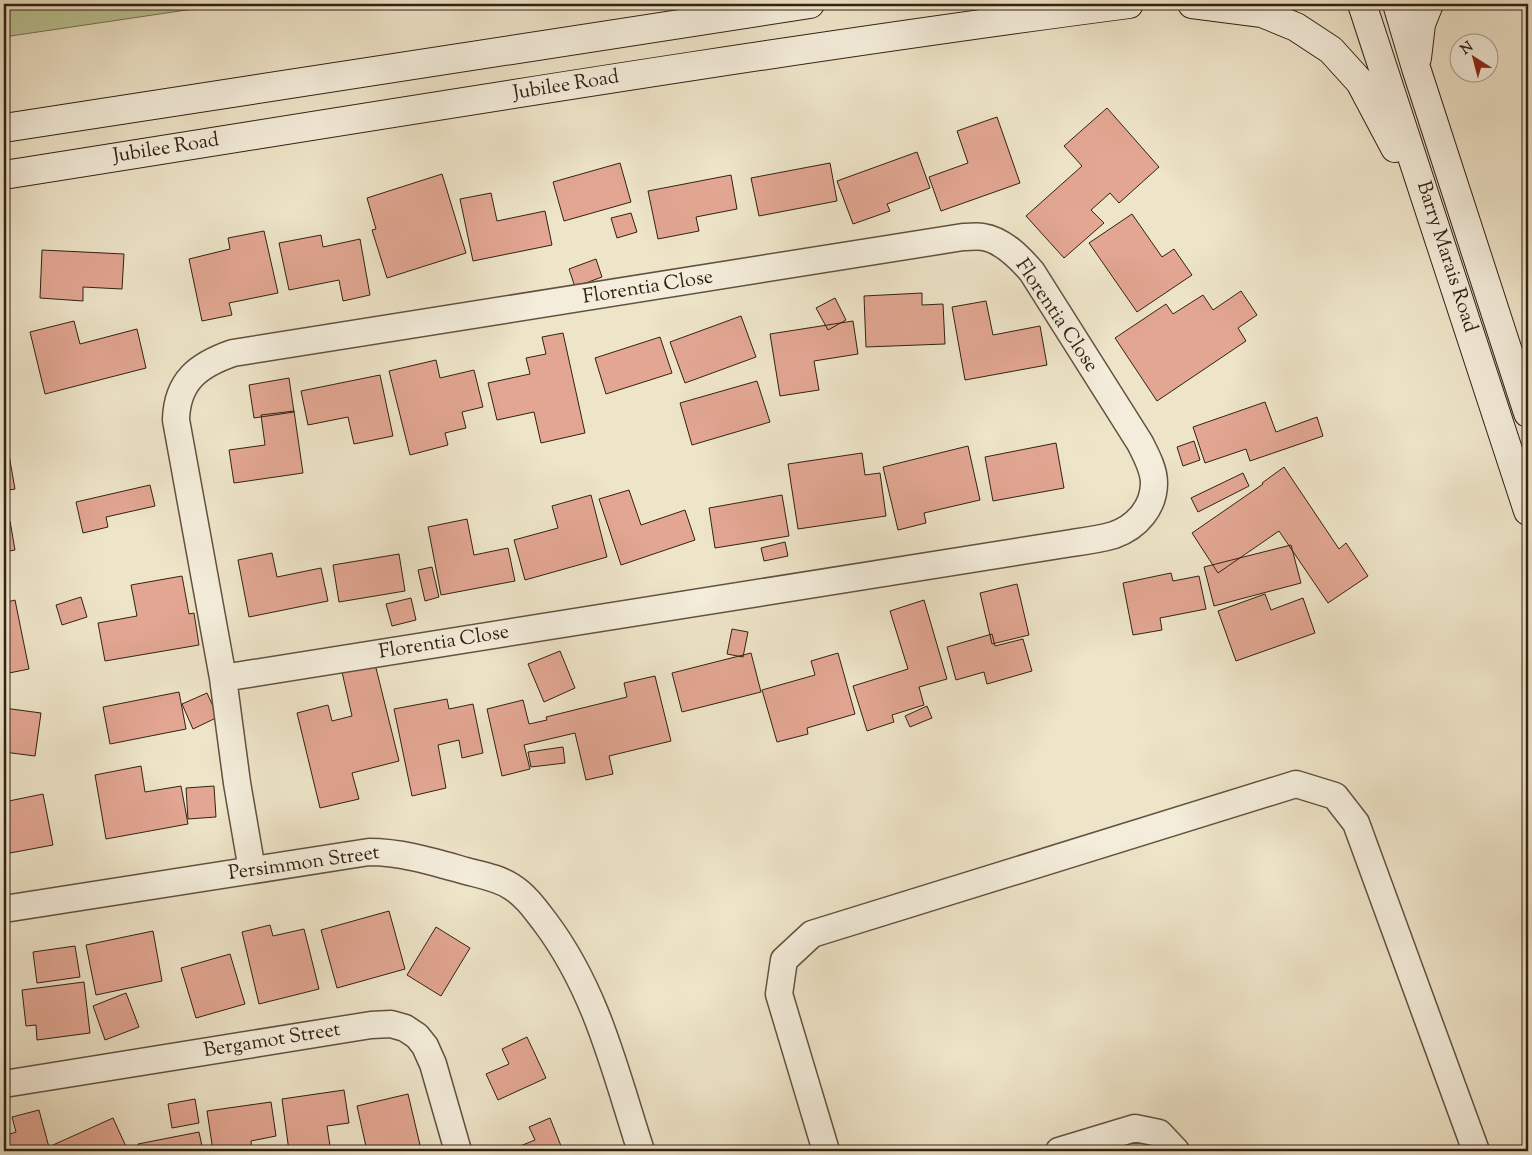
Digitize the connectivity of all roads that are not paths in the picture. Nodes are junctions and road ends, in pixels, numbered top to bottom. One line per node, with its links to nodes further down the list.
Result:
1 (810, 4): 8 (main road)
2 (1129, 4): 9 (main road, Jubilee Road)
3 (1192, 4): 10 (main road)
4 (1362, 4): 10 (main road, Barry Marais Road)
5 (1397, 4): 7 (main road, Barry Marais Road)
6 (1428, 4): 7 (main road)
7 (1416, 68): 11 (main road, Barry Marais Road)
8 (4, 128)
9 (4, 175)
10 (1437, 229): 12 (main road, Barry Marais Road)
11 (1528, 413)
12 (1528, 511)
13 (224, 678): 13 (street, Florentia Close); 14 (street, Florentia Close)
14 (252, 870): 15 (street, Persimmon Street); 18 (street, Persimmon Street)
15 (4, 909)
16 (4, 1084): 17 (street, Bergamot Street)
17 (458, 1151)
18 (641, 1151)
19 (826, 1151): 22 (street)
20 (1059, 1151): 21 (street)
21 (1176, 1151)
22 (1476, 1151)

